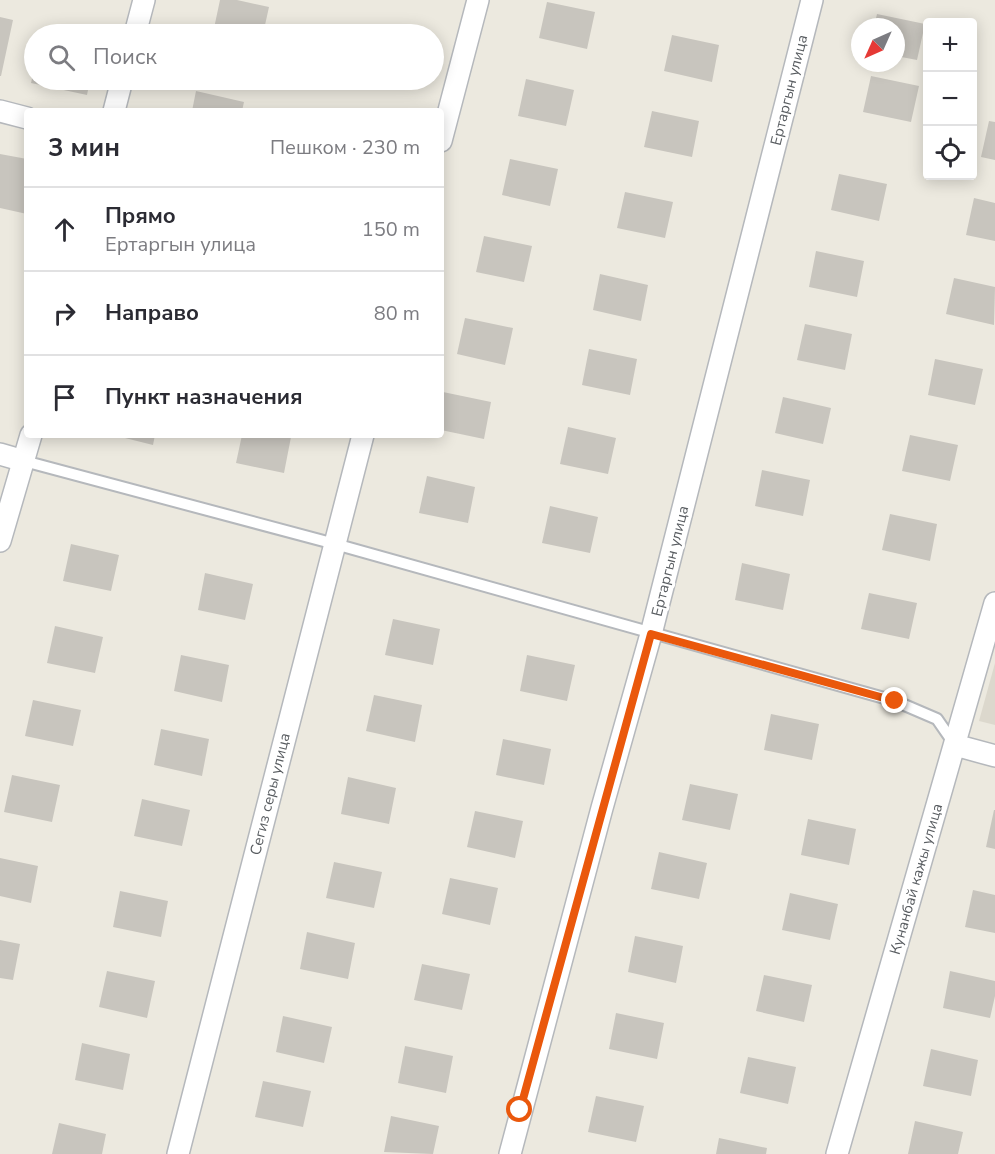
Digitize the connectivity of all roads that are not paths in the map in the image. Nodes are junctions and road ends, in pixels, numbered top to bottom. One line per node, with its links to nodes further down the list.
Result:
1 (144, 0): 4 (street)
2 (478, 0): 9 (street)
3 (812, 0): 17 (street, Ертаргын улица)
4 (138, 24)
5 (119, 90): 6 (street)
6 (115, 108)
7 (0, 111): 8 (street)
8 (24, 117)
9 (444, 130)
10 (30, 438): 13 (street)
11 (362, 438): 15 (street, Сегиз серы улица)
12 (0, 454): 13 (street)
13 (24, 461): 14 (street); 15 (lane)
14 (0, 541)
15 (334, 544): 17 (lane); 20 (street, Сегиз серы улица)
16 (995, 603): 18 (street, Кунанбай кажы улица)
17 (651, 634): 18 (lane); 21 (street, Ертаргын улица)
18 (955, 745): 19 (street); 22 (street, Кунанбай кажы улица)
19 (995, 756)
20 (178, 1154)
21 (510, 1154)
22 (837, 1154)

